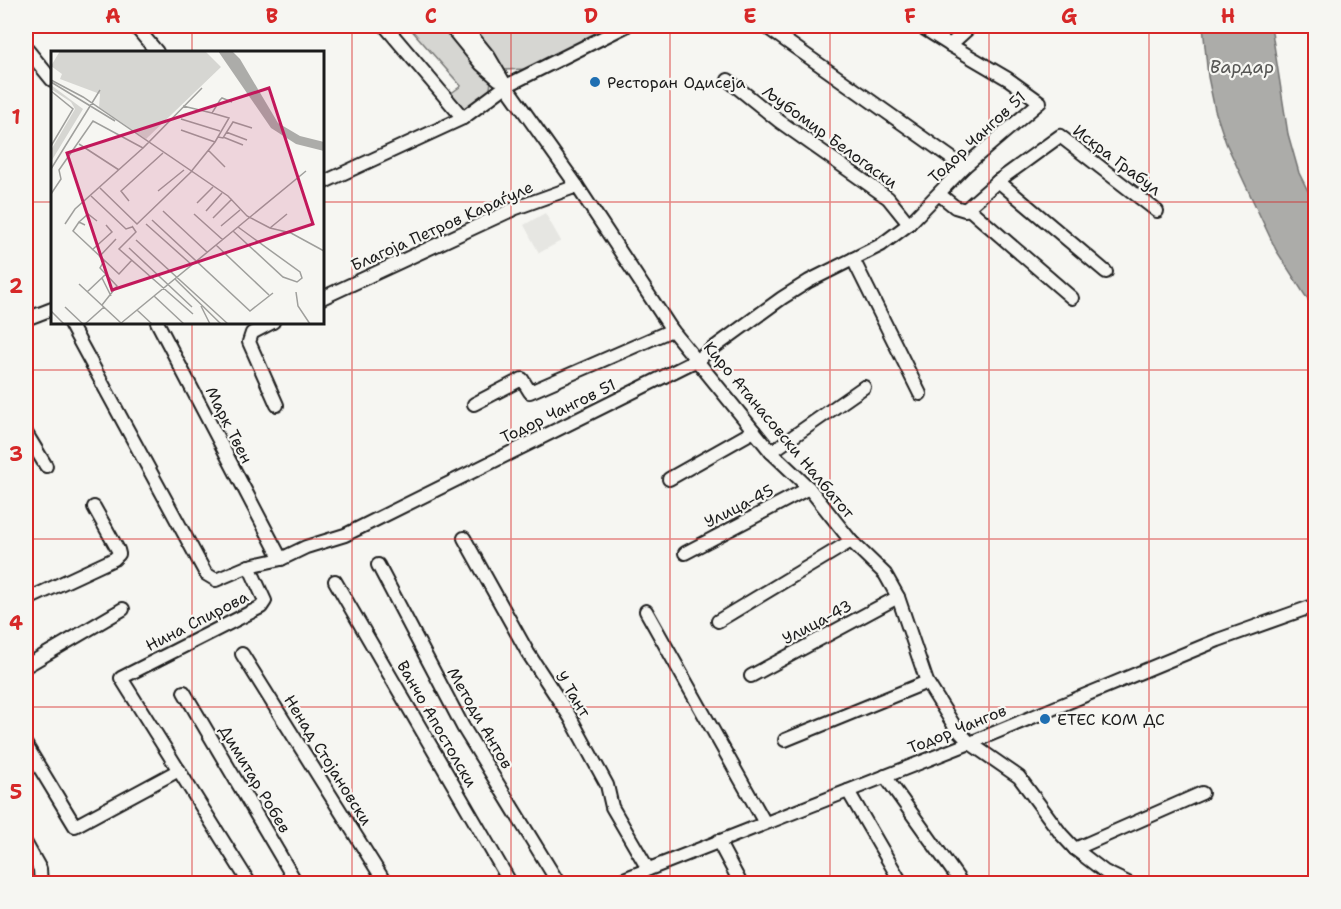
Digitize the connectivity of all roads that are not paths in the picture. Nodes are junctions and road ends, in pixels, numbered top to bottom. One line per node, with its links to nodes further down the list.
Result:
1 (135, 26): 11 (street)
2 (385, 26): 15 (street)
3 (450, 26): 14 (street)
4 (464, 26): 14 (street)
5 (626, 26): 14 (street)
6 (765, 26): 16 (street)
7 (920, 26): 9 (street, Тодор Чангов 51)
8 (971, 26): 9 (street)
9 (950, 45): 16 (street, Тодор Чангов 51)
10 (26, 48): 12 (street)
11 (156, 51)
12 (51, 79)
13 (728, 80): 23 (street, Љубомир Белогаски)
14 (506, 86): 15 (street); 19 (street, Киро Атанасовски Налбатот)
15 (463, 118): 18 (street)
16 (964, 166): 20 (street, Тодор Чангов 51)
17 (998, 181): 21 (street, Искра Грабул); 22 (street, Искра Грабул); 25 (street)
18 (324, 182)
19 (577, 186): 26 (street, Благоја Петров Караѓуле); 33 (street, Киро Атанасовски Налбатот)
20 (939, 194): 21 (street); 23 (street, Тодор Чангов 51)
21 (968, 208): 27 (street)
22 (1157, 211)
23 (909, 224): 24 (street, Тодор Чангов 51)
24 (853, 259): 34 (street, Тодор Чангов 51); 36 (street)
25 (1106, 272)
26 (324, 297)
27 (1072, 298)
28 (51, 309): 29 (street)
29 (26, 319)
30 (70, 324): 51 (street, Нина Спирова)
31 (158, 324): 49 (street, Марк Твен)
32 (269, 324): 38 (street)
33 (672, 330): 34 (street, Киро Атанасовски Налбатот); 37 (street)
34 (697, 360): 39 (street, Киро Атанасовски Налбатот); 49 (street, Тодор Чангов 51)
35 (864, 387): 41 (street)
36 (920, 394)
37 (474, 404)
38 (277, 405)
39 (754, 431): 41 (street, Киро Атанасовски Налбатот); 43 (street)
40 (26, 433): 42 (street)
41 (771, 452): 44 (street, Киро Атанасовски Налбатот)
42 (46, 466)
43 (669, 479)
44 (808, 488): 47 (street, Киро Атанасовски Налбатот); 48 (street, Улица-45)
45 (94, 507): 54 (street)
46 (464, 538): 75 (street, У Тант)
47 (851, 541): 53 (street, Киро Атанасовски Налбатот); 58 (street)
48 (685, 553)
49 (281, 559): 51 (street, Тодор Чангов 51)
50 (378, 565): 81 (street, Методи Антов)
51 (249, 566): 67 (street, Нина Спирова)
52 (335, 581): 80 (street, Ванчо Апостолски)
53 (898, 597): 61 (street, Улица-43); 62 (street, Киро Атанасовски Налбатот)
54 (26, 600)
55 (1316, 605): 65 (street, Тодор Чангов)
56 (123, 609): 60 (street)
57 (646, 611): 71 (street)
58 (718, 621)
59 (242, 654): 79 (street, Ненад Стојановски)
60 (26, 666)
61 (751, 676)
62 (927, 682): 64 (street); 65 (street, Киро Атанасовски Налбатот)
63 (184, 692): 78 (street, Димитар Робев)
64 (784, 740)
65 (970, 743): 68 (street, Тодор Чангов); 74 (street, Киро Атанасовски Налбатот)
66 (26, 745): 67 (street)
67 (179, 770): 77 (street, Нина Спирова)
68 (885, 776): 69 (street, Тодор Чангов); 85 (street)
69 (848, 790): 71 (street, Тодор Чангов); 84 (street)
70 (1202, 793): 74 (street)
71 (765, 823): 72 (street, Тодор Чангов)
72 (718, 841): 75 (street, Тодор Чангов); 83 (street)
73 (26, 844): 76 (street)
74 (1075, 849): 86 (street, Киро Атанасовски Налбатот)
75 (648, 869): 82 (street, Тодор Чангов)
76 (41, 884)
77 (250, 884)
78 (297, 884)
79 (386, 884)
80 (511, 884)
81 (559, 884)
82 (611, 884)
83 (741, 884)
84 (902, 884)
85 (962, 884)
86 (1130, 884)

